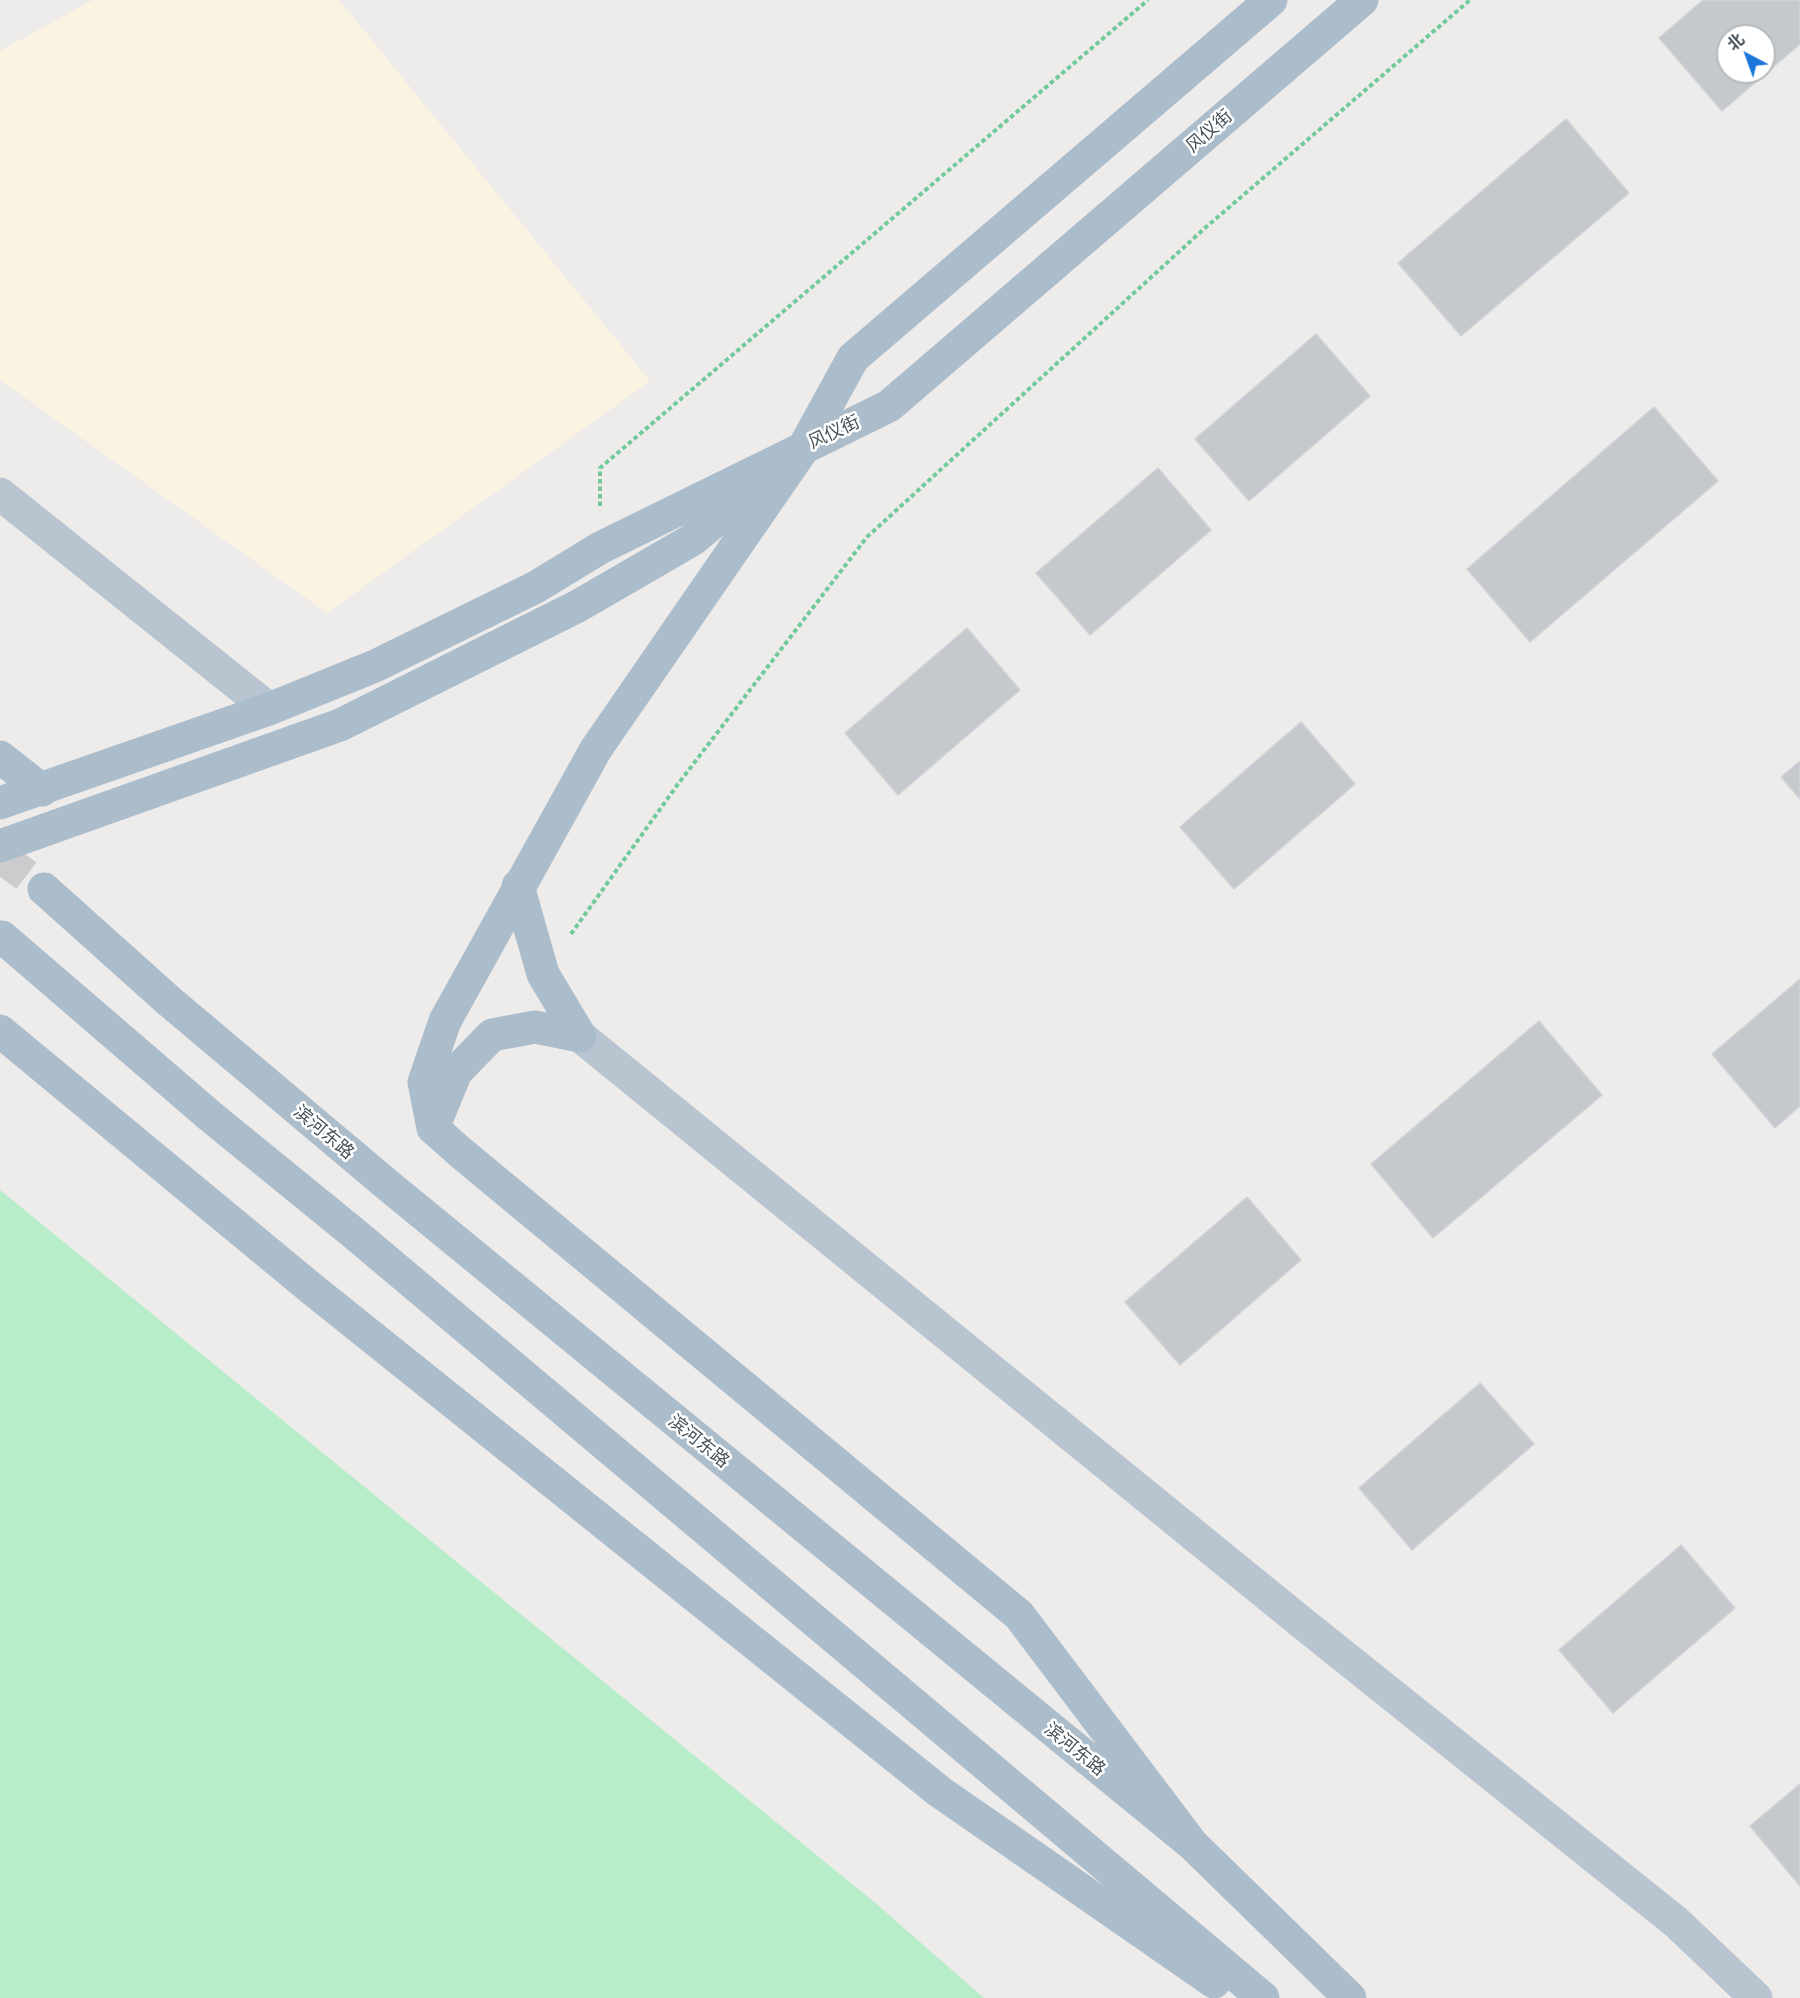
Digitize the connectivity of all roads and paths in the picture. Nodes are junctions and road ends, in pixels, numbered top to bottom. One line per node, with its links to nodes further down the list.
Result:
1 (1148, 0): 7 (path)
2 (1271, 0): 5 (main road, 风仪街)
3 (1362, 0): 5 (main road, 风仪街)
4 (1470, 0): 16 (path)
5 (803, 449): 7 (main road); 12 (main road); 13 (main road)
6 (0, 494): 8 (street)
7 (600, 548): 8 (main road)
8 (269, 709): 10 (main road)
9 (0, 757): 10 (main road)
10 (42, 790): 11 (main road)
11 (0, 804)
12 (0, 846)
13 (518, 886): 16 (main road); 19 (main road)
14 (44, 889): 20 (main road, 滨河东路)
15 (2, 937): 22 (main road)
16 (543, 974): 18 (main road)
17 (0, 1030): 21 (main road)
18 (580, 1036): 19 (main road); 24 (street)
19 (433, 1128): 20 (main road)
20 (1192, 1844): 23 (main road, 滨河东路)
21 (1238, 1998)
22 (1263, 1998)
23 (1350, 1998)
24 (1756, 1998)

